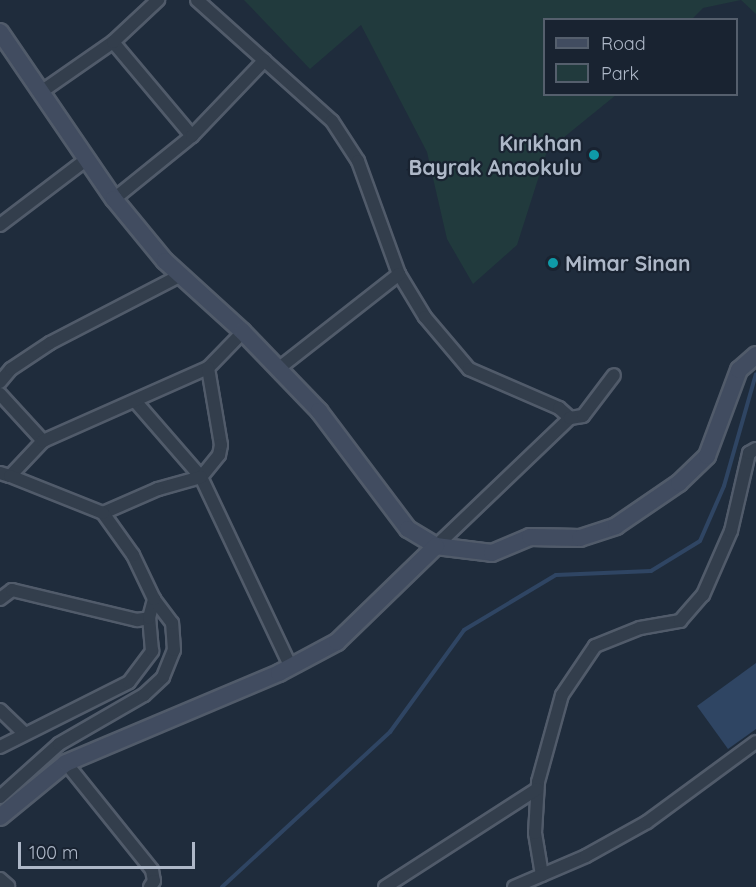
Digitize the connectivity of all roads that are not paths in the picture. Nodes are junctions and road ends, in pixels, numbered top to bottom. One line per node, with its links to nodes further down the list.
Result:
1 (158, 0): 4 (street)
2 (197, 0): 5 (street)
3 (0, 32): 6 (street)
4 (113, 42): 6 (street); 7 (street)
5 (265, 60): 7 (street); 11 (street)
6 (41, 92): 8 (street)
7 (192, 136): 9 (street)
8 (87, 159): 9 (street); 10 (street)
9 (114, 199): 12 (street)
10 (0, 225)
11 (399, 274): 16 (street); 21 (street)
12 (181, 275): 13 (street); 18 (street)
13 (243, 332): 15 (street); 16 (street)
14 (756, 355): 27 (street)
15 (208, 368): 20 (street); 25 (street)
16 (278, 369): 27 (street)
17 (614, 375): 21 (street)
18 (0, 382)
19 (0, 394): 22 (street)
20 (135, 401): 22 (street); 25 (street)
21 (570, 418): 27 (street)
22 (43, 441): 24 (street)
23 (756, 449): 37 (street)
24 (5, 475): 26 (street)
25 (201, 477): 26 (street); 31 (street)
26 (103, 513): 28 (street)
27 (436, 546): 31 (street)
28 (154, 599): 30 (street); 38 (street)
29 (0, 600): 30 (street)
30 (149, 618): 33 (street)
31 (291, 667): 36 (street)
32 (0, 710): 33 (street)
33 (24, 733): 35 (street)
34 (756, 742): 40 (street)
35 (0, 747)
36 (66, 763): 39 (street); 41 (street)
37 (537, 789): 40 (street); 42 (street)
38 (0, 797)
39 (0, 817)
40 (542, 875): 43 (street)
41 (150, 887)
42 (384, 887)
43 (514, 887)

